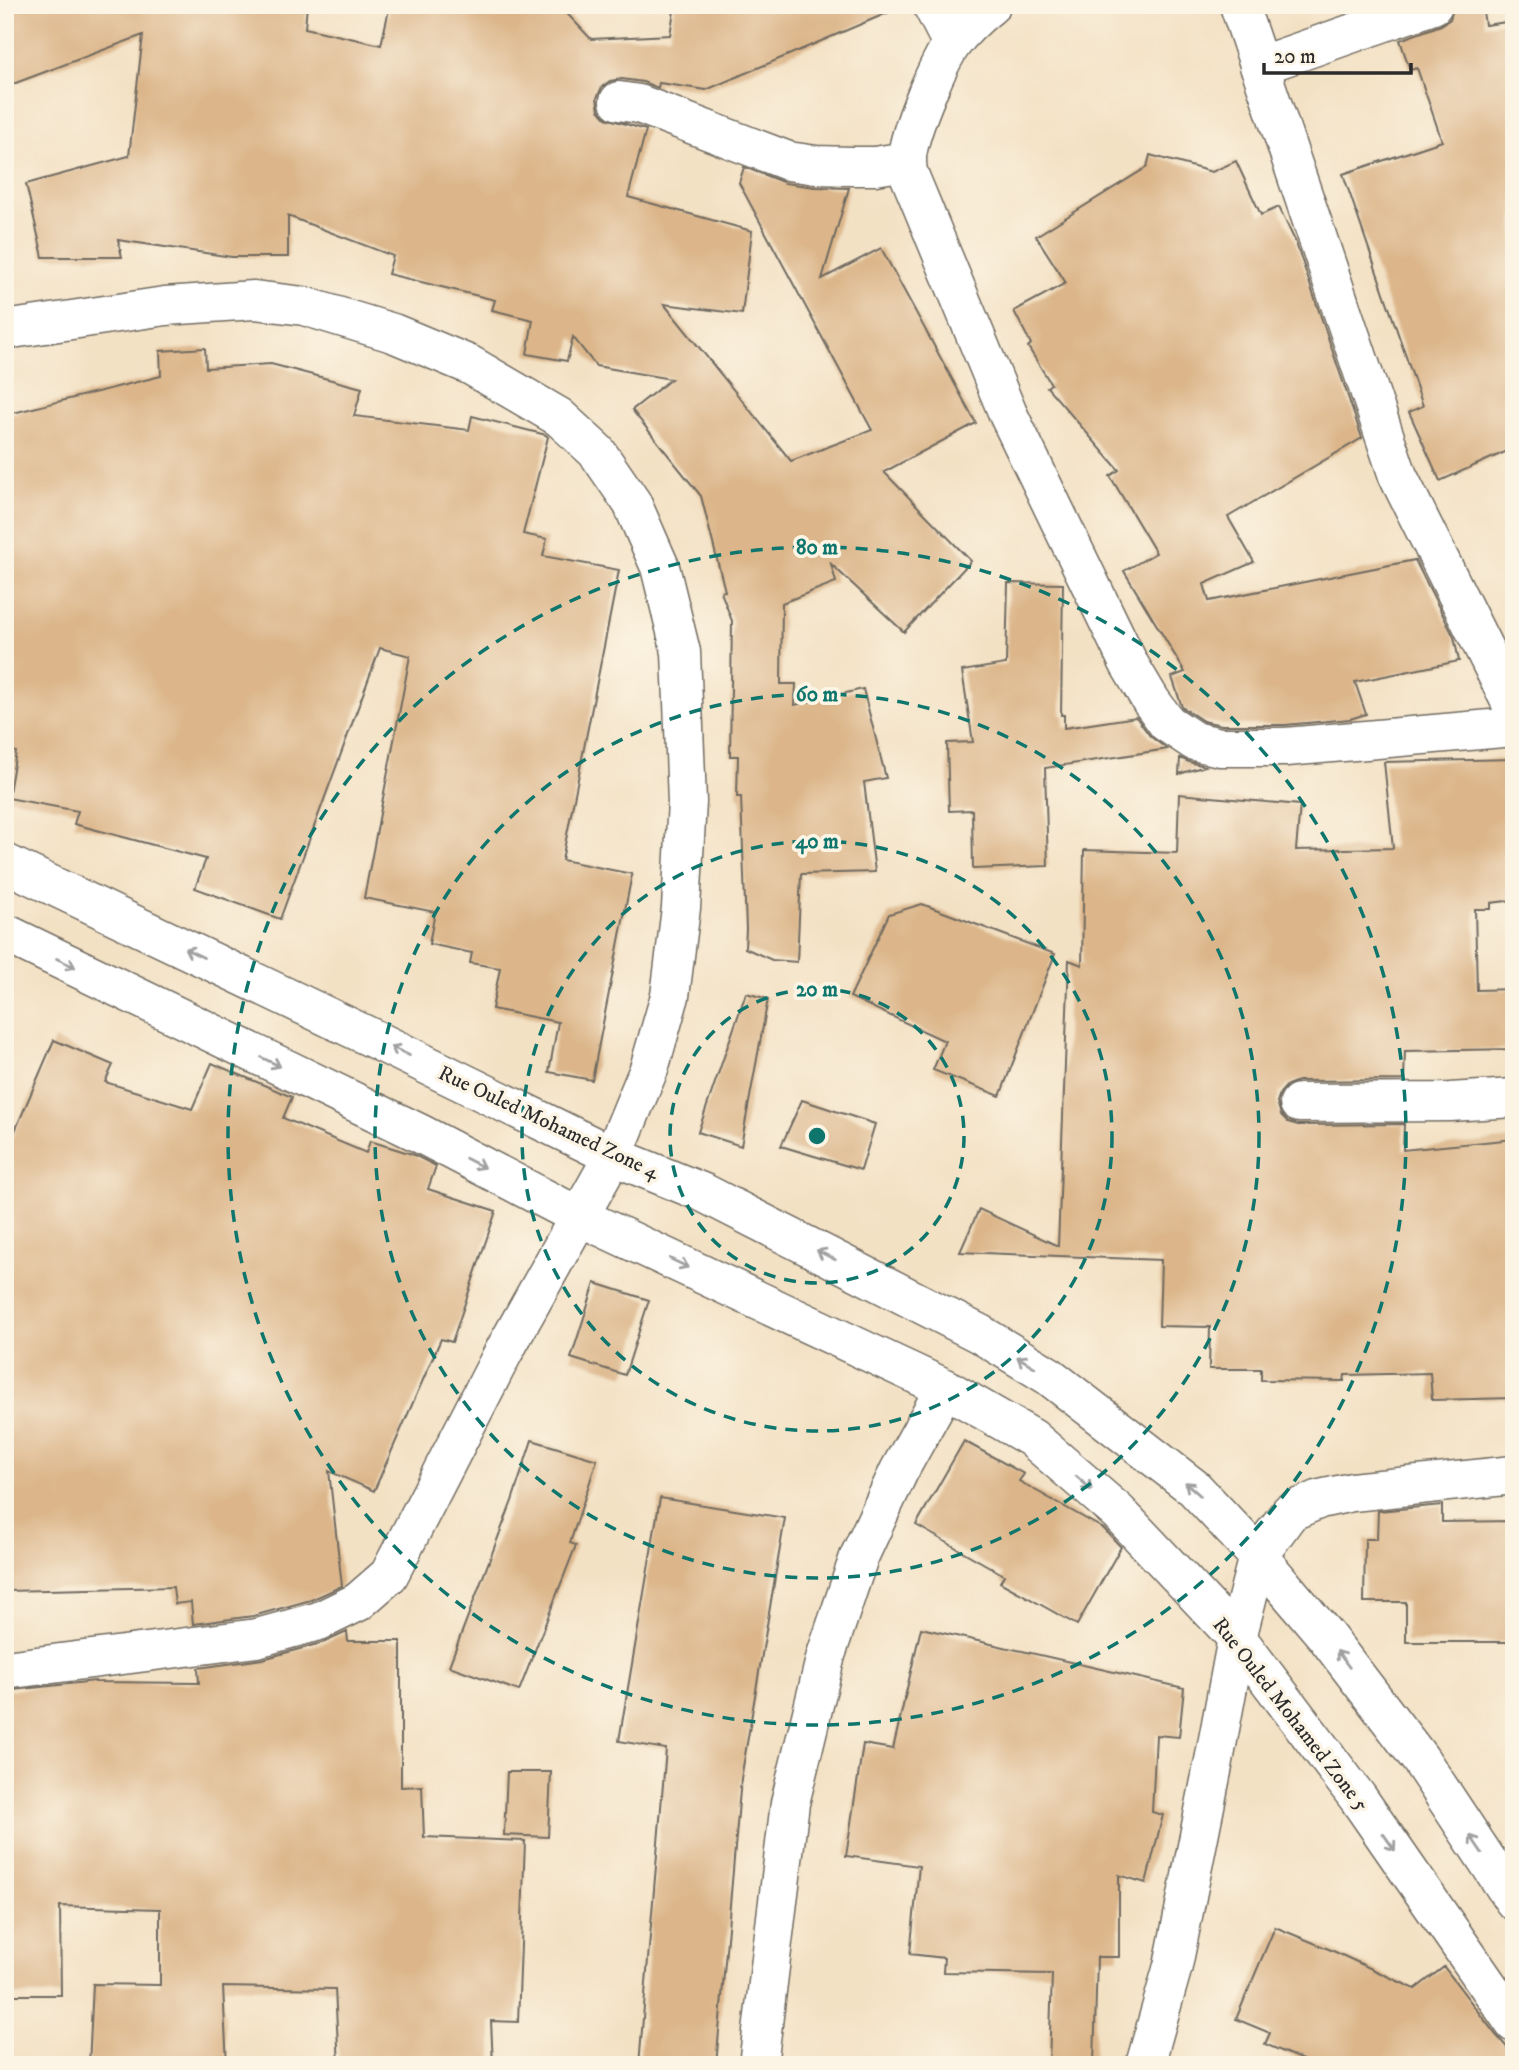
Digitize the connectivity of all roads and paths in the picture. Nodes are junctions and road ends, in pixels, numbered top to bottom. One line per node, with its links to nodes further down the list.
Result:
1 (932, 5): 5 (street)
2 (991, 5): 5 (street)
3 (1239, 5): 6 (street)
4 (1433, 5): 6 (street)
5 (952, 44): 8 (street)
6 (1259, 66): 10 (street)
7 (619, 101): 8 (street)
8 (906, 161): 11 (street)
9 (5, 330): 16 (street)
10 (1514, 709)
11 (1514, 727)
12 (5, 863): 16 (street, Rue Ouled Mohamed Zone 4, one-way to 12)
13 (5, 933): 17 (street, one-way to 17)
14 (1514, 1098): 15 (street)
15 (1298, 1103)
16 (613, 1156): 17 (street); 20 (street, Rue Ouled Mohamed Zone 4, one-way to 16)
17 (580, 1217): 18 (street, one-way to 18); 22 (street)
18 (945, 1388): 21 (street, Rue Ouled Mohamed Zone 5, one-way to 21); 25 (street)
19 (1514, 1475): 20 (street)
20 (1258, 1556): 21 (street); 23 (street, one-way to 20)
21 (1237, 1638): 24 (street, Rue Ouled Mohamed Zone 5, one-way to 24); 26 (street)
22 (5, 1670)
23 (1514, 1901)
24 (1514, 2023)
25 (758, 2065)
26 (1145, 2065)

